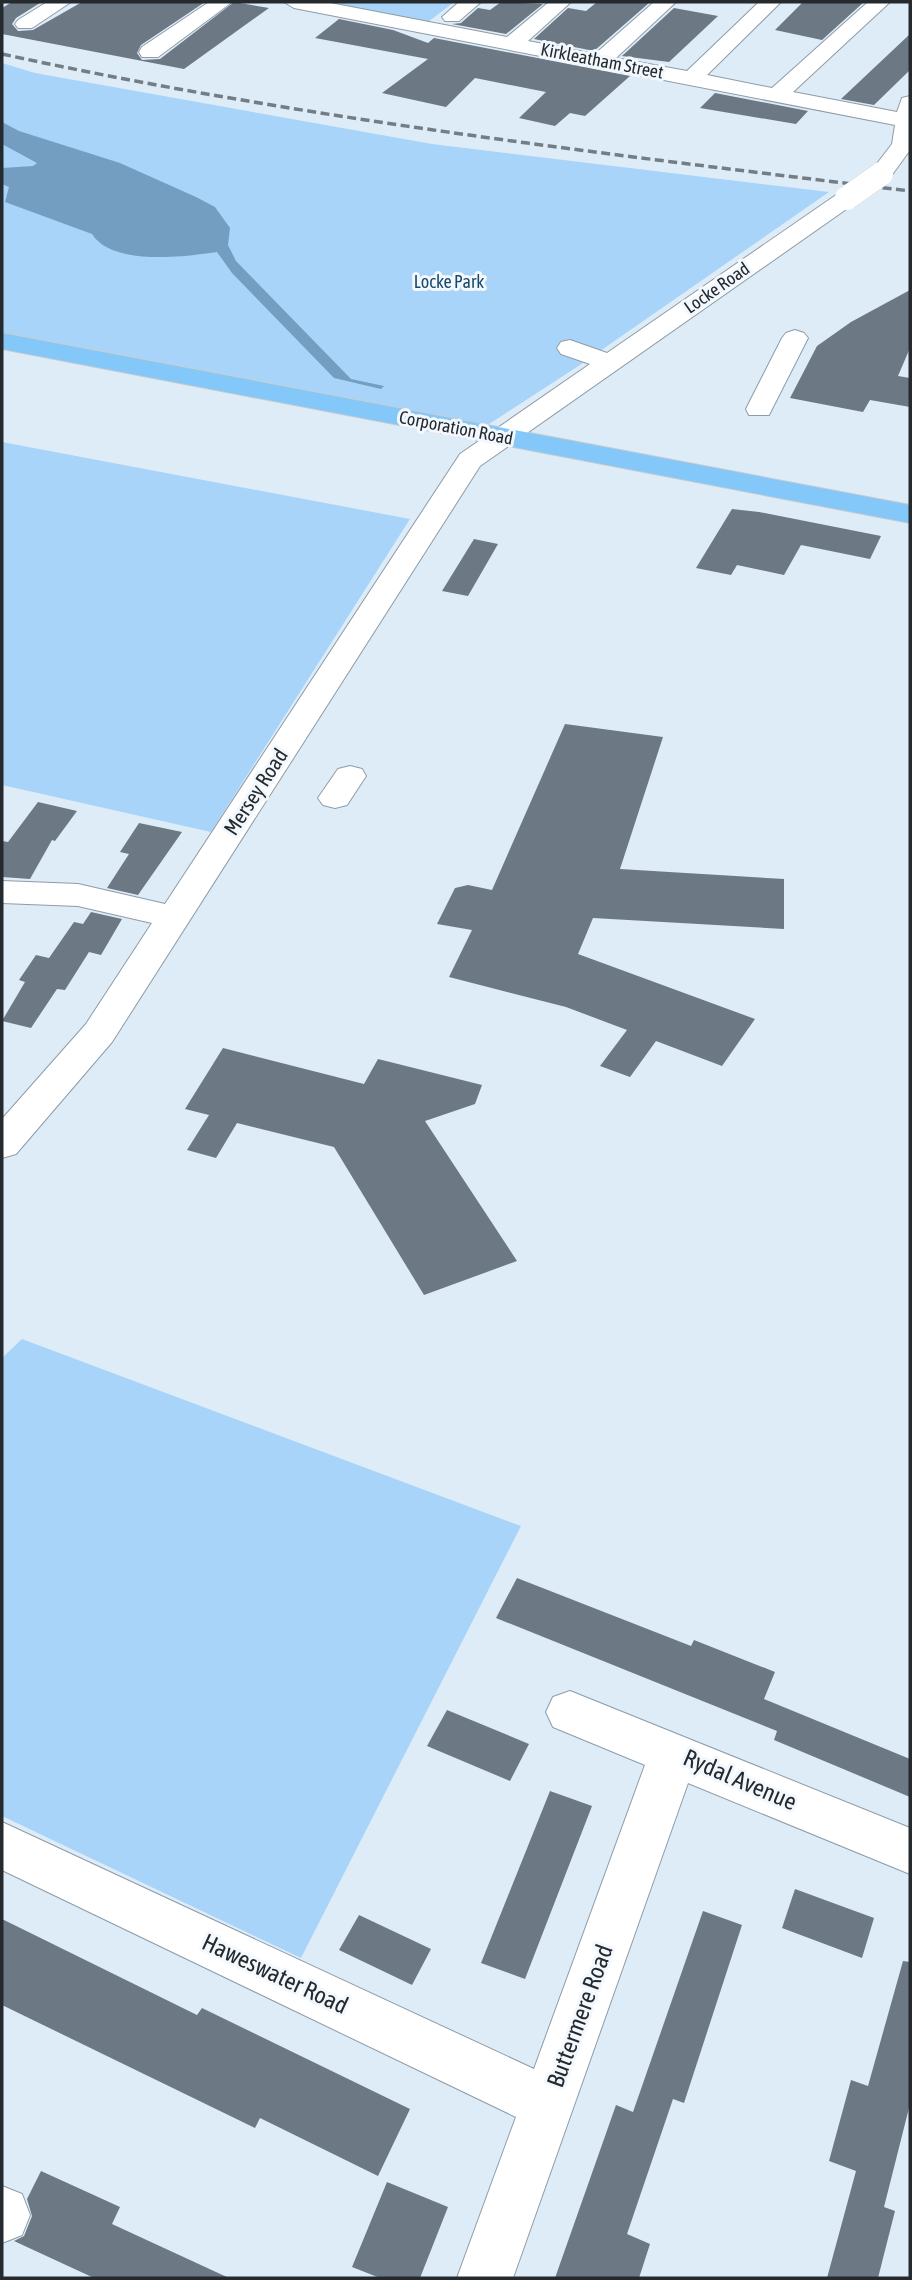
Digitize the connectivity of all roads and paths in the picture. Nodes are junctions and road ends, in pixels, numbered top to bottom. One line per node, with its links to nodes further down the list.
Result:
1 (61, 2): 10 (street)
2 (222, 2): 12 (street)
3 (294, 2): 11 (street, Kirkleatham Street)
4 (471, 2): 9 (street)
5 (557, 2): 11 (street)
6 (666, 2): 13 (street)
7 (771, 2): 14 (street)
8 (880, 2): 15 (street)
9 (452, 17)
10 (25, 24)
11 (511, 44): 13 (street, Kirkleatham Street)
12 (150, 52)
13 (593, 62): 14 (street, Kirkleatham Street)
14 (691, 79): 15 (street, Kirkleatham Street)
15 (777, 95): 16 (street, Kirkleatham Street)
16 (908, 126): 20 (street, Locke Road, bridge)
17 (795, 338): 21 (street)
18 (2, 341): 22 (main road, Corporation Road)
19 (570, 348): 20 (street)
20 (609, 362): 22 (street, Locke Road)
21 (759, 409)
22 (502, 437): 23 (main road, Corporation Road); 25 (street, Mersey Road)
23 (910, 514)
24 (2, 892): 25 (street)
25 (174, 917): 26 (street, Mersey Road)
26 (3, 1141)
27 (570, 1712): 28 (street, Rydal Avenue)
28 (674, 1753): 30 (street, Rydal Avenue); 31 (street, Buttermere Road)
29 (2, 1845): 31 (street, Haweswater Road)
30 (910, 1851)
31 (548, 2104): 32 (street, Buttermere Road)
32 (485, 2278)

